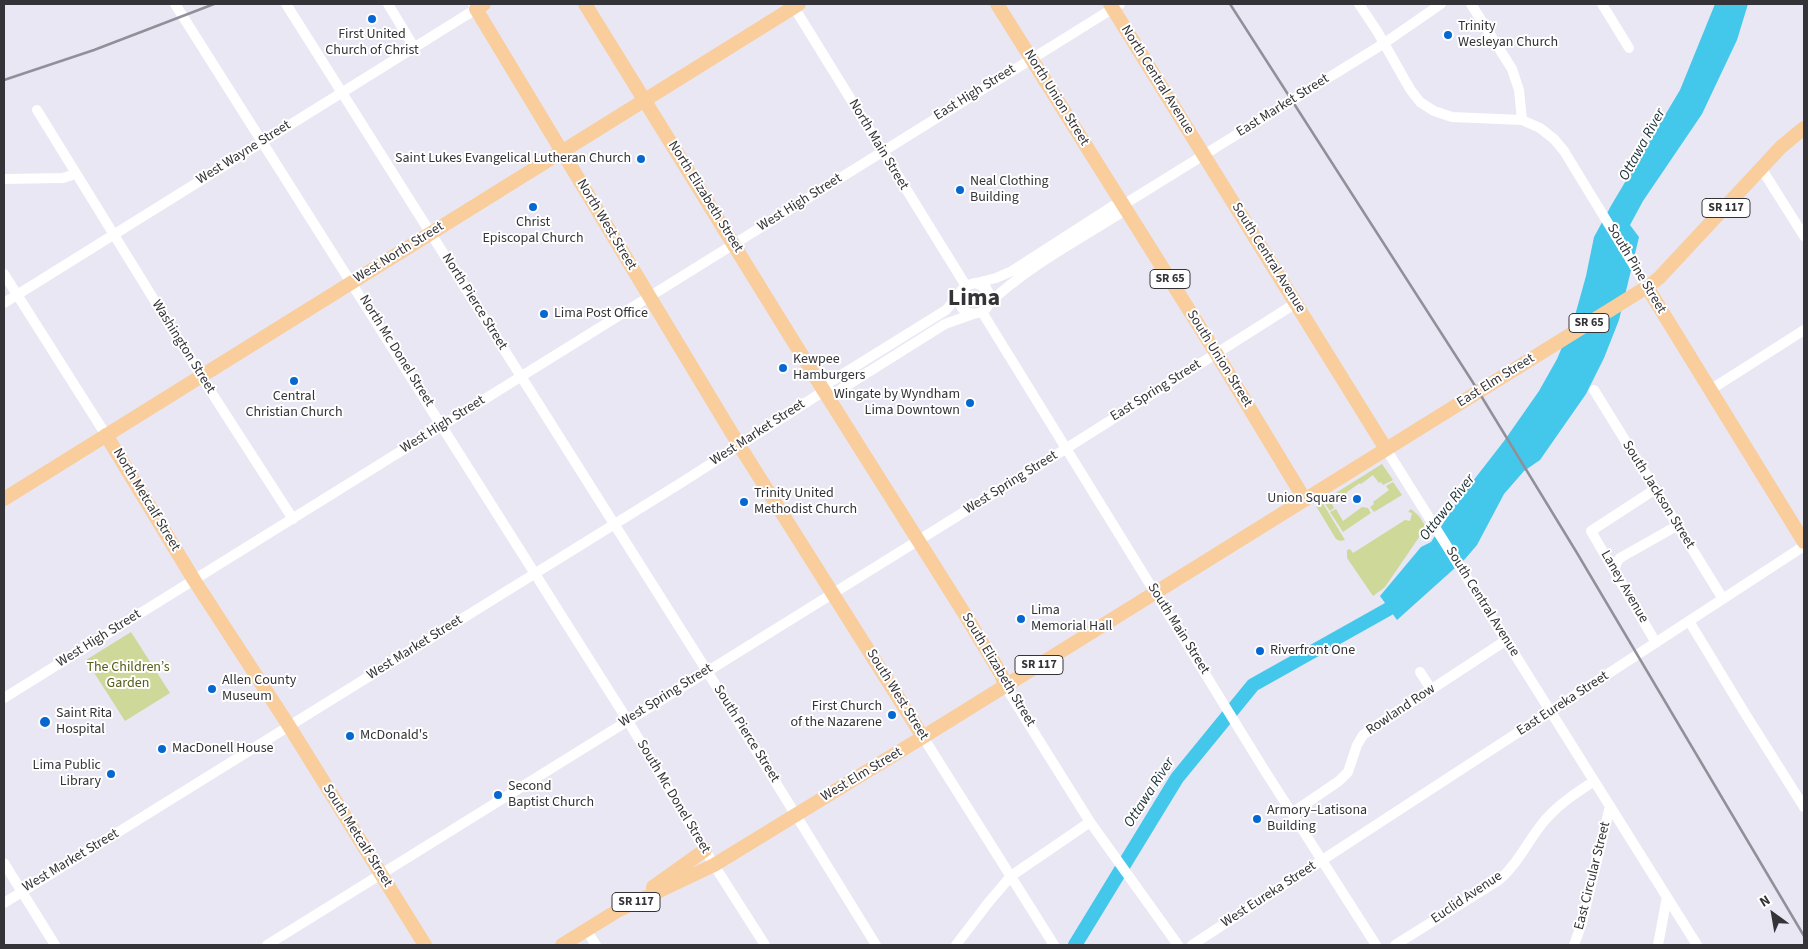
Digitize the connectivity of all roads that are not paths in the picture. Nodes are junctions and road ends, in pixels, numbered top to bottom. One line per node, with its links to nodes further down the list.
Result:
1 (175, 4): 22 (street, North Mc Donel Street)
2 (286, 4): 17 (street, North Pierce Street)
3 (388, 4): 14 (street)
4 (585, 4): 18 (main road, North Elizabeth Street)
5 (997, 4): 16 (main road, North Union Street / SR 65)
6 (1359, 4): 13 (street)
7 (1441, 4): 13 (street, East Market Street)
8 (1471, 4): 20 (street)
9 (1602, 4): 15 (street)
10 (477, 5): 14 (street, West Wayne Street); 23 (main road, North West Street)
11 (795, 5): 18 (main road, West North Street); 24 (street, North Main Street)
12 (1114, 5): 16 (street, East High Street); 25 (main road, North Central Avenue)
13 (1383, 44): 20 (street); 25 (street, East Market Street)
14 (414, 47): 17 (street, West Wayne Street)
15 (1629, 48)
16 (1032, 59): 24 (street, East High Street); 29 (main road, North Union Street / SR 65)
17 (342, 92): 22 (street, West Wayne Street); 31 (street, North Pierce Street)
18 (645, 100): 23 (main road, West North Street); 34 (main road, North Elizabeth Street)
19 (36, 110): 27 (street, Washington Street)
20 (1522, 120): 38 (street, South Pine Street)
21 (1804, 128): 26 (main road, East Elm Street / SR 117)
22 (262, 142): 32 (street, West Wayne Street); 36 (street, North Mc Donel Street)
23 (562, 152): 31 (main road, West North Street); 41 (main road, North West Street)
24 (882, 152): 34 (street, West High Street); 39 (street, North Main Street)
25 (1204, 156): 30 (street, East Market Street); 44 (main road, South Central Avenue)
26 (1761, 168): 33 (street); 38 (main road, East Elm Street / SR 117)
27 (75, 174): 28 (street); 32 (street, Washington Street)
28 (4, 179)
29 (1116, 193): 30 (main road, South Union Street / SR 65)
30 (1123, 205): 37 (street, East Market Street); 43 (street, East Market Street); 47 (main road, South Union Street / SR 65)
31 (431, 233): 36 (main road, West North Street); 49 (street, North Pierce Street)
32 (114, 234): 40 (street, West Wayne Street); 48 (street, Washington Street)
33 (1804, 236)
34 (734, 244): 41 (street, West High Street); 52 (main road, North Elizabeth Street)
35 (4, 274): 40 (street, North Metcalf Street)
36 (352, 282): 48 (main road, West North Street); 53 (street, North Mc Donel Street)
37 (976, 283): 39 (street); 43 (street)
38 (1647, 287): 51 (main road, South Pine Street); 57 (main road, East Elm Street / SR 65)
39 (963, 289): 45 (street); 52 (street, West Market Street)
40 (17, 295): 42 (street, West Wayne Street); 54 (street, North Metcalf Street)
41 (650, 297): 49 (street, West High Street); 55 (main road, North West Street)
42 (4, 303)
43 (989, 303): 45 (street)
44 (1296, 303): 47 (street, East Spring Street); 57 (main road, South Central Avenue)
45 (978, 313): 52 (street, West Market Street); 56 (street, South Main Street)
46 (1804, 330): 51 (street)
47 (1216, 353): 56 (street, East Spring Street); 60 (main road, South Union Street / SR 65)
48 (202, 376): 54 (main road, West North Street); 61 (street, Washington Street)
49 (521, 377): 53 (street, West High Street); 62 (street, North Pierce Street)
50 (1594, 390): 58 (street, South Jackson Street)
51 (1710, 390): 65 (main road, South Pine Street)
52 (824, 391): 55 (street, West Market Street); 64 (main road, South Elizabeth Street)
53 (442, 426): 61 (street, West High Street); 68 (street, North Mc Donel Street)
54 (106, 435): 59 (main road, West North Street); 69 (main road, North Metcalf Street)
55 (740, 446): 62 (street, West Market Street); 70 (main road, South West Street)
56 (1067, 448): 64 (street, West Spring Street); 71 (street, South Main Street)
57 (1386, 449): 60 (main road, East Elm Street / SR 65); 74 (street, South Central Avenue)
58 (1654, 490): 63 (street, South Jackson Street); 67 (street, Laney Avenue)
59 (4, 499)
60 (1305, 500): 71 (main road, East Elm Street / SR 117)
61 (293, 519): 69 (street, West High Street)
62 (614, 524): 68 (street, West Market Street); 76 (street, South Pierce Street)
63 (1678, 527): 67 (street); 72 (street, South Jackson Street)
64 (918, 541): 70 (street, West Spring Street); 78 (main road, South Elizabeth Street)
65 (1804, 542)
66 (1804, 546): 72 (street, East Eureka Street)
67 (1614, 571): 75 (street, Laney Avenue)
68 (534, 573): 82 (street, South Mc Donel Street); 83 (street, West Market Street)
69 (194, 580): 80 (street, West High Street); 83 (main road, North Metcalf Street)
70 (833, 593): 76 (street, West Spring Street); 84 (main road, South West Street)
71 (1155, 593): 78 (main road, West Elm Street / SR 117); 88 (street, South Main Street)
72 (1722, 599): 73 (street, East Eureka Street)
73 (1689, 621): 75 (street, East Eureka Street); 87 (street)
74 (1506, 641): 79 (street, Rowland Row); 81 (street, South Central Avenue)
75 (1656, 643): 81 (street, East Eureka Street)
76 (707, 671): 82 (street, West Spring Street); 89 (street, South Pierce Street)
77 (1420, 672): 79 (street)
78 (1006, 686): 84 (main road, West Elm Street / SR 117); 90 (street, South Elizabeth Street)
79 (1431, 689): 88 (street, Rowland Row)
80 (4, 698)
81 (1551, 711): 85 (street, South Central Avenue); 92 (street, East Eureka Street)
82 (628, 721): 91 (street, South Mc Donel Street); 95 (street, West Spring Street)
83 (289, 726): 95 (main road, South Metcalf Street); 97 (street, West Market Street)
84 (924, 737): 89 (main road, West Elm Street / SR 117); 96 (street, South West Street)
85 (1594, 780): 86 (street, South Central Avenue); 114 (street, Euclid Avenue)
86 (1610, 806): 98 (street, South Central Avenue); 115 (street, East Circular Street)
87 (1804, 806)
88 (1292, 813): 92 (street, South Main Street)
89 (796, 815): 94 (main road, West Elm Street / SR 117); 108 (street, South Pierce Street)
90 (1090, 822): 96 (street); 111 (street, South Elizabeth Street)
91 (705, 850): 94 (street, South Mc Donel Street); 99 (main road)
92 (1322, 861): 112 (street, West Eureka Street); 113 (street, South Main Street)
93 (4, 862): 97 (street)
94 (714, 865): 99 (main road, West Elm Street / SR 117); 107 (street, South Mc Donel Street)
95 (380, 874): 103 (street, West Spring Street); 104 (main road, South Metcalf Street)
96 (1011, 876): 109 (street); 110 (street, South West Street)
97 (22, 891): 100 (street, West Market Street); 102 (street)
98 (1667, 897): 116 (street); 117 (street, South Central Avenue)
99 (641, 900): 101 (main road, West Elm Street / SR 117)
100 (4, 903)
101 (586, 930): 105 (main road, West Elm Street / SR 117); 106 (street)
102 (55, 945)
103 (267, 945)
104 (425, 945)
105 (562, 945)
106 (596, 945)
107 (765, 945)
108 (876, 945)
109 (956, 945)
110 (1054, 945)
111 (1178, 945)
112 (1192, 945)
113 (1376, 945)
114 (1396, 945)
115 (1574, 945)
116 (1658, 945)
117 (1697, 945)

